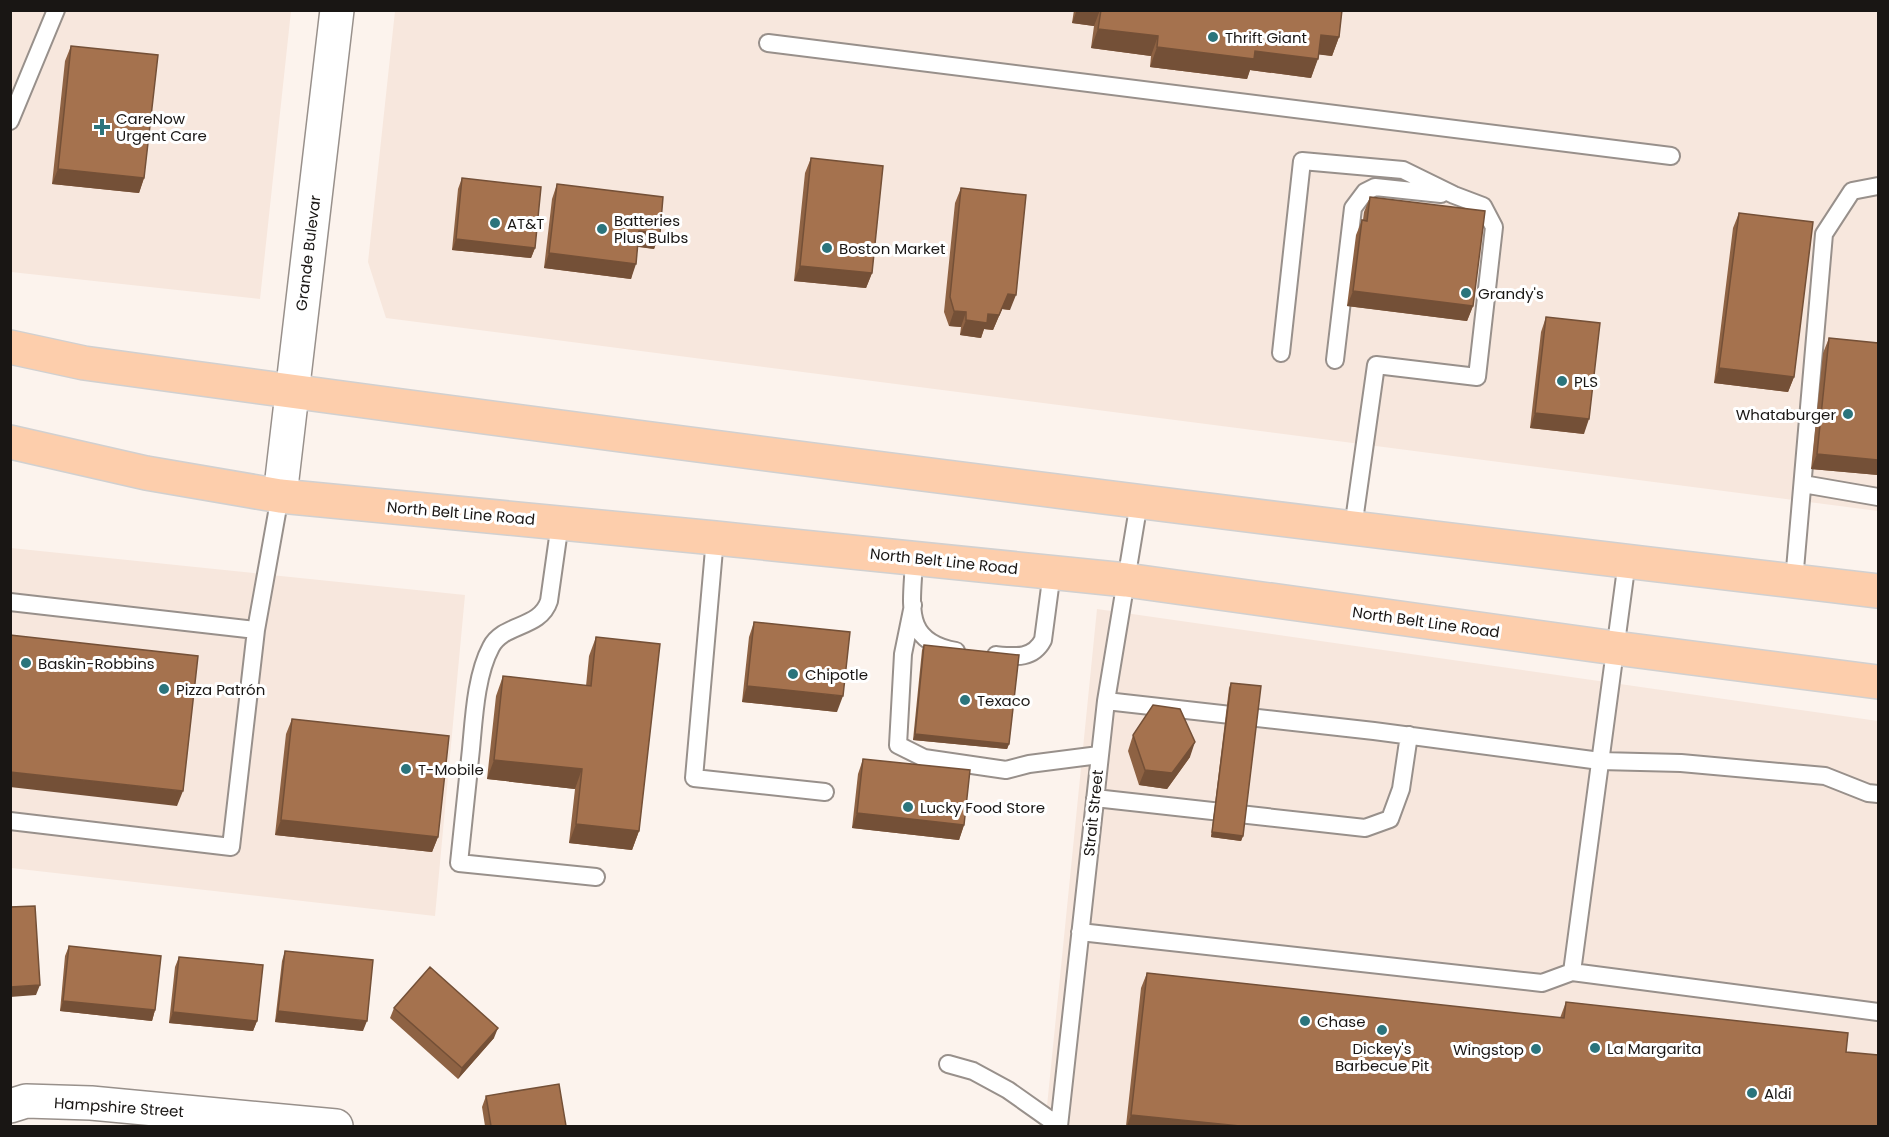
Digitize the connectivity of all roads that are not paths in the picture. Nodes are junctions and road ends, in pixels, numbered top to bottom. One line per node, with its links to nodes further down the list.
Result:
1 (56, 10): 4 (lane)
2 (337, 10): 11 (street, Grande Bulevar)
3 (768, 43): 5 (lane)
4 (10, 121)
5 (1671, 156)
6 (1878, 186): 13 (lane)
7 (1454, 195): 9 (lane); 10 (lane); 18 (lane)
8 (10, 346): 11 (main road)
9 (1281, 353)
10 (1335, 360)
11 (292, 392): 14 (street, Grande Bulevar); 16 (main road)
12 (10, 442): 14 (main road, North Belt Line Road)
13 (1803, 484): 15 (lane); 24 (lane)
14 (280, 496): 17 (main road, North Belt Line Road); 28 (lane)
15 (1878, 497)
16 (1139, 502): 18 (main road); 23 (lane, Strait Street)
17 (560, 523): 19 (main road, North Belt Line Road); 39 (lane)
18 (1353, 528): 21 (main road)
19 (715, 538): 20 (main road, North Belt Line Road); 35 (lane)
20 (914, 558): 22 (main road, North Belt Line Road); 27 (lane)
21 (1628, 561): 24 (main road); 29 (lane)
22 (1052, 572): 23 (main road, North Belt Line Road); 27 (lane)
23 (1126, 580): 29 (main road, North Belt Line Road); 31 (lane, Strait Street)
24 (1794, 581): 25 (main road)
25 (1878, 591)
26 (10, 602): 28 (lane)
27 (913, 604): 33 (lane)
28 (256, 630): 38 (lane)
29 (1615, 648): 30 (main road, North Belt Line Road); 34 (lane)
30 (1878, 682)
31 (1106, 701): 32 (lane); 33 (lane, Strait Street)
32 (1409, 735): 34 (lane); 37 (lane)
33 (1100, 755): 37 (lane, Strait Street)
34 (1600, 761): 36 (lane); 41 (lane)
35 (825, 792)
36 (1878, 794)
37 (1095, 798): 40 (lane, Strait Street)
38 (10, 821)
39 (596, 877)
40 (1080, 932): 41 (lane); 46 (lane, Strait Street)
41 (1572, 972): 42 (lane)
42 (1878, 1012)
43 (948, 1064): 46 (lane)
44 (10, 1106): 45 (street, Hampshire Street)
45 (336, 1126)
46 (1059, 1126)

